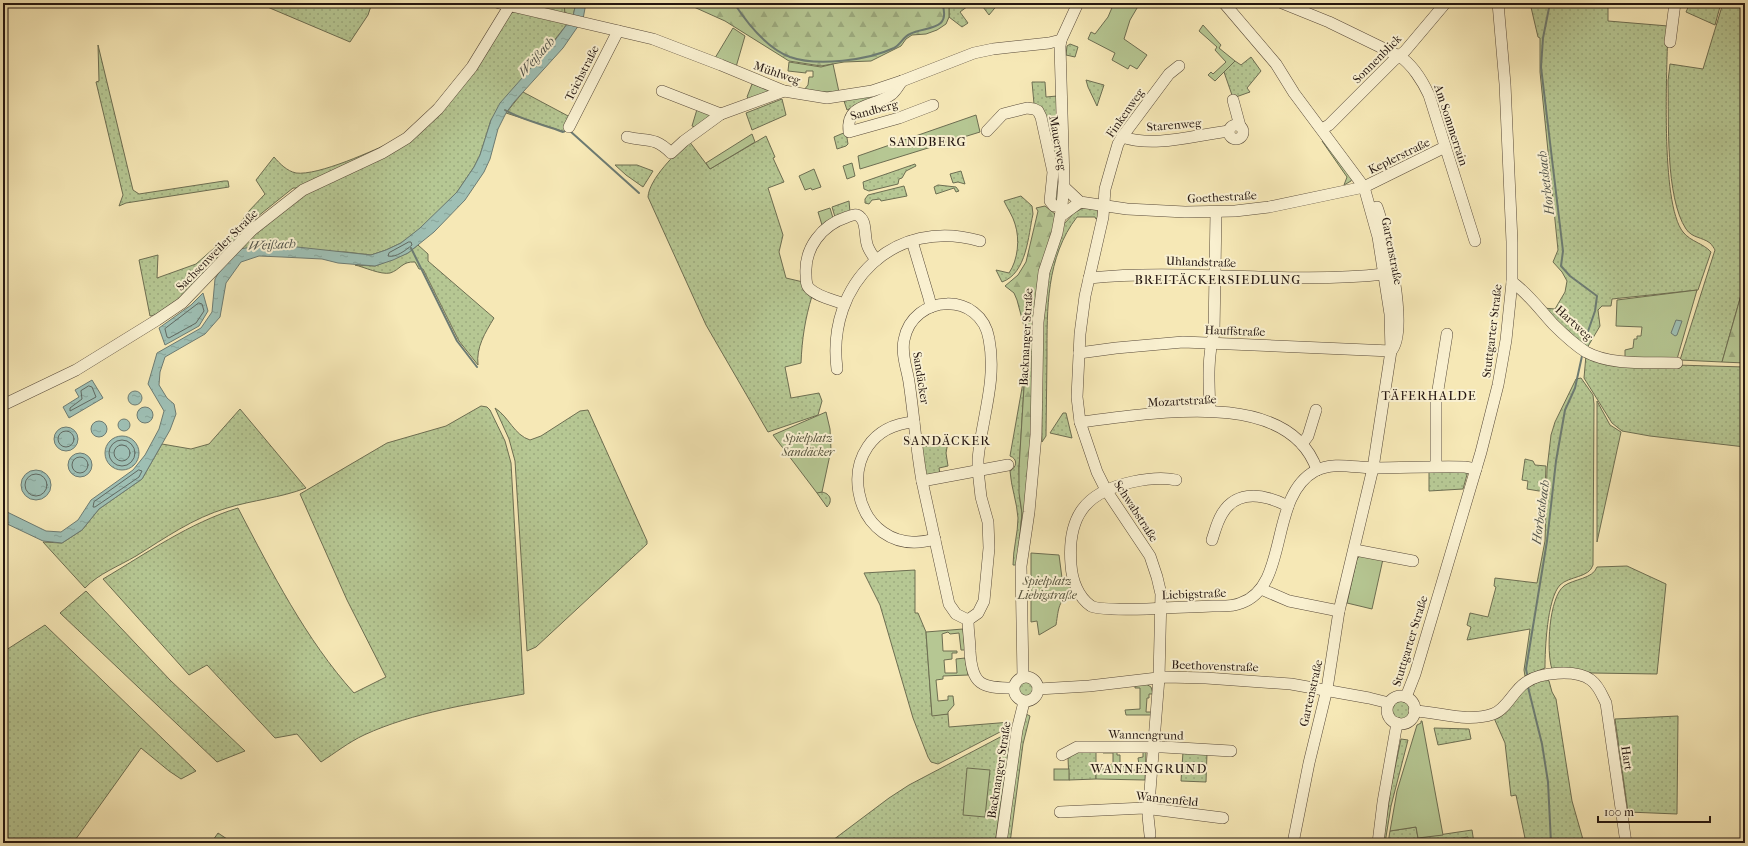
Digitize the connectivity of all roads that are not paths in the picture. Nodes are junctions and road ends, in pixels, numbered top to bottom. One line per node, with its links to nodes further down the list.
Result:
1 (1078, 3): 9 (street, Backnanger Straße)
2 (1282, 3): 11 (street, Am Sommerrain)
3 (1444, 3): 11 (street, Sonnenblick)
4 (1498, 3): 38 (street, Stuttgarter Straße)
5 (1675, 3): 10 (street)
6 (505, 4): 8 (street, Mühlweg); 47 (street, Sachsenweiler Straße)
7 (1229, 4): 20 (street, Gartenstraße)
8 (618, 31): 15 (street, Mühlweg); 19 (street, Teichstraße)
9 (1061, 40): 13 (street, Mühlweg); 25 (street, Backnanger Straße)
10 (1670, 42)
11 (1399, 56): 20 (street, Sonnenblick); 24 (street, Am Sommerrain)
12 (1179, 66): 23 (street, Finkenweg)
13 (902, 81): 15 (street, Mühlweg); 17 (street, Sandberg)
14 (662, 90): 18 (street)
15 (784, 91): 18 (street)
16 (1233, 100): 23 (street, Starenweg)
17 (933, 105)
18 (721, 114): 22 (street)
19 (569, 127)
20 (1322, 129): 26 (street, Gartenstraße)
21 (987, 131): 29 (street, Mauerweg)
22 (627, 137)
23 (1122, 137): 28 (street, Finkenweg)
24 (1445, 147): 26 (street, Keplerstraße); 33 (street, Am Sommerrain)
25 (1064, 187): 27 (street); 29 (street, Backnanger Straße)
26 (1364, 187): 30 (street, Goethestraße); 35 (street, Gartenstraße); 43 (street)
27 (1080, 202): 28 (street, Goethestraße); 29 (street)
28 (1104, 206): 30 (street, Goethestraße); 37 (street, Schwabstraße)
29 (1061, 210): 71 (street, Backnanger Straße)
30 (1216, 212): 36 (street)
31 (912, 241): 32 (street); 34 (street); 40 (street)
32 (980, 241)
33 (1475, 241)
34 (876, 260): 39 (street); 39 (street)
35 (1384, 274): 36 (street, Uhlandstraße); 43 (street, Gartenstraße)
36 (1216, 275): 37 (street, Uhlandstraße); 42 (street)
37 (1089, 278): 44 (street, Schwabstraße)
38 (1512, 282): 45 (street, Hartweg); 56 (street, Stuttgarter Straße)
39 (844, 304): 46 (street)
40 (930, 307): 50 (street, Sandäcker); 57 (street)
41 (1447, 334): 54 (street)
42 (1212, 342): 43 (street, Hauffstraße); 44 (street, Hauffstraße); 49 (street)
43 (1391, 351): 55 (street, Gartenstraße)
44 (1079, 353): 51 (street, Schwabstraße)
45 (1678, 363)
46 (837, 369)
47 (3, 405)
48 (1316, 410): 52 (street)
49 (1210, 411): 51 (street, Mozartstraße); 52 (street, Mozartstraße)
50 (914, 422): 60 (street, Sandäcker); 63 (street)
51 (1080, 422): 61 (street, Schwabstraße)
52 (1302, 444): 58 (street, Mozartstraße)
53 (1008, 465): 57 (street)
54 (1436, 466): 55 (street); 56 (street)
55 (1373, 468): 58 (street, Liebigstraße); 65 (street, Gartenstraße)
56 (1476, 469): 76 (street, Stuttgarter Straße)
57 (978, 470): 60 (street); 70 (street)
58 (1317, 470): 62 (street, Liebigstraße)
59 (1176, 480): 61 (street, Liebigstraße)
60 (922, 481): 63 (street, Sandäcker)
61 (1106, 490): 68 (street, Schwabstraße); 68 (street, Liebigstraße)
62 (1288, 506): 64 (street); 67 (street, Liebigstraße)
63 (935, 539): 70 (street, Sandäcker)
64 (1212, 540)
65 (1355, 550): 66 (street); 69 (street, Gartenstraße)
66 (1413, 561)
67 (1261, 589): 68 (street, Liebigstraße); 69 (street)
68 (1160, 608): 72 (street, Schwabstraße)
69 (1339, 611): 75 (street, Gartenstraße)
70 (968, 620): 73 (street)
71 (1023, 677): 73 (street); 74 (street)
72 (1158, 678): 74 (street, Beethovenstraße); 75 (street, Beethovenstraße); 81 (street, Schwabstraße)
73 (1013, 688): 77 (street)
74 (1038, 689): 77 (street)
75 (1327, 689): 78 (street, Beethovenstraße); 89 (street, Gartenstraße)
76 (1406, 698): 78 (street); 79 (street)
77 (1024, 702): 88 (street, Backnanger Straße)
78 (1389, 704): 80 (street)
79 (1414, 711): 80 (street); 91 (street, Hart)
80 (1397, 723): 90 (street)
81 (1154, 747): 82 (street, Wannengrund); 83 (street, Wannengrund); 84 (street, Schwabstraße)
82 (1231, 751)
83 (1062, 755)
84 (1149, 809): 85 (street, Wannenfeld); 86 (street, Wannenfeld); 87 (street, Schwabstraße)
85 (1060, 812)
86 (1223, 818)
87 (1150, 835)
88 (1001, 843)
89 (1293, 843)
90 (1378, 843)
91 (1626, 843)

